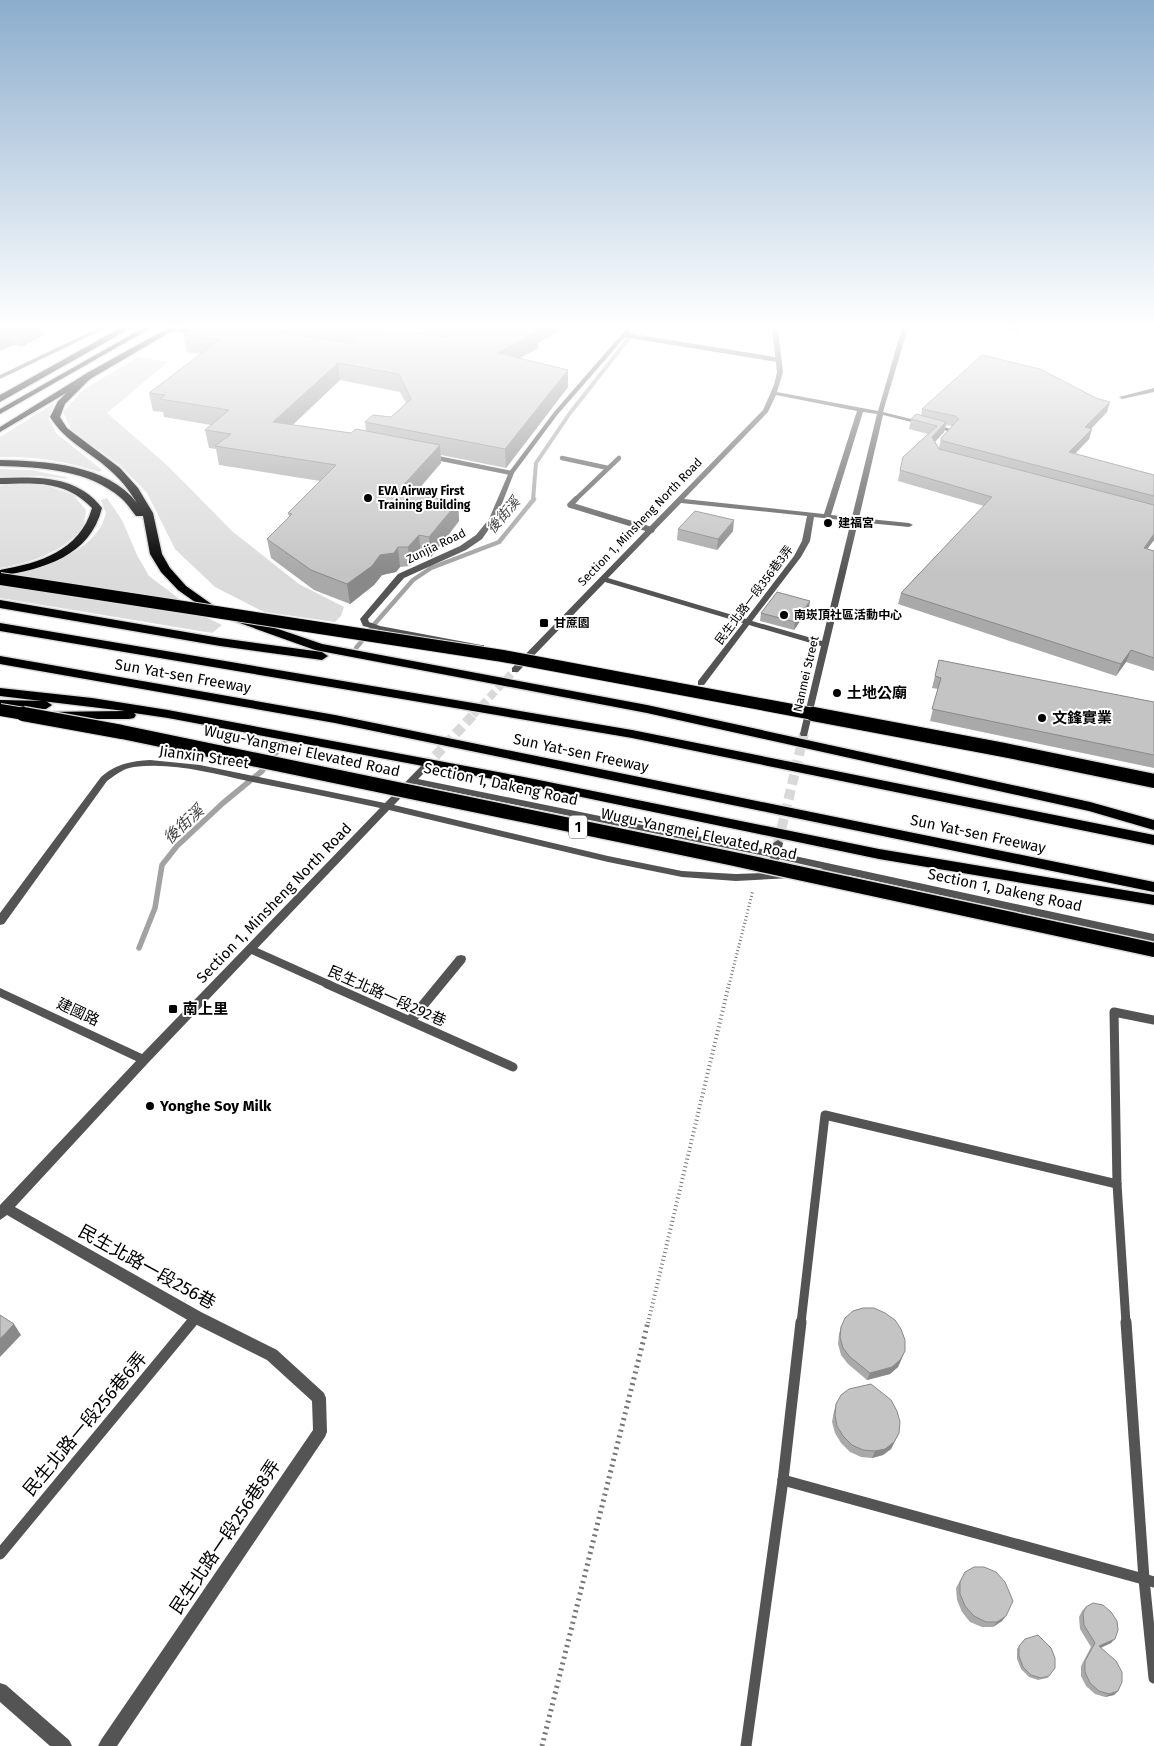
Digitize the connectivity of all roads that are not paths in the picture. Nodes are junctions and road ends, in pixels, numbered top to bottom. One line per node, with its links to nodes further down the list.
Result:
1 (34, 409): 8 (main road)
2 (59, 409): 22 (highway)
3 (559, 409): 16 (street, Zunjia Road)
4 (767, 409): 18 (street, Section 1, Minsheng North Road)
5 (861, 409): 20 (street)
6 (864, 409): 7 (street)
7 (880, 412): 9 (street); 21 (street, Nanmei Street)
8 (0, 430)
9 (952, 430): 10 (lane)
10 (946, 436)
11 (427, 456): 16 (lane)
12 (562, 458): 15 (lane)
13 (619, 458): 15 (lane)
14 (0, 463): 22 (highway)
15 (608, 468): 24 (lane)
16 (511, 473): 32 (street, Zunjia Road)
17 (0, 481): 25 (highway)
18 (680, 501): 19 (street); 24 (street, Section 1, Minsheng North Road)
19 (811, 514): 20 (street); 29 (street, 民生北路一段356巷3弄)
20 (827, 516): 21 (street)
21 (855, 518): 23 (street); 31 (street, Nanmei Street)
22 (149, 522): 34 (highway)
23 (909, 525)
24 (652, 530): 27 (street, Section 1, Minsheng North Road)
25 (0, 573)
26 (0, 579): 45 (highway, bridge)
27 (604, 579): 29 (street); 32 (street, Section 1, Minsheng North Road)
28 (0, 604): 34 (highway)
29 (748, 622): 31 (street); 36 (street, 民生北路一段356巷3弄)
30 (0, 627): 48 (highway, Sun Yat-sen Freeway)
31 (825, 645): 42 (street, Nanmei Street)
32 (529, 656): 35 (street, Section 1, Minsheng North Road)
33 (0, 660): 53 (highway, Sun Yat-sen Freeway)
34 (390, 661): 47 (highway)
35 (516, 670)
36 (701, 683)
37 (0, 692): 40 (highway)
38 (0, 704): 40 (highway)
39 (0, 710): 58 (highway, Wugu-Yangmei Elevated Road / 1, bridge)
40 (168, 714): 41 (highway); 54 (highway)
41 (0, 715)
42 (804, 734)
43 (425, 767): 44 (street, Section 1, Minsheng North Road)
44 (412, 781): 46 (street, Section 1, Minsheng North Road); 50 (street, Section 1, Dakeng Road)
45 (1154, 781)
46 (387, 807): 52 (street, Section 1, Dakeng Road); 55 (street, Jianxin Street); 57 (street, Section 1, Minsheng North Road)
47 (1154, 825)
48 (1154, 840)
49 (778, 843): 50 (street)
50 (775, 855): 51 (street, Section 1, Dakeng Road); 52 (street)
51 (849, 871): 52 (street, Section 1, Dakeng Road); 56 (street, Section 1, Dakeng Road)
52 (770, 877)
53 (1154, 887)
54 (1154, 900)
55 (0, 921)
56 (1154, 938)
57 (250, 949): 62 (lane, 民生北路一段292巷); 63 (street, Section 1, Minsheng North Road)
58 (1154, 950)
59 (461, 959): 62 (street)
60 (0, 992): 63 (street, 建國路)
61 (1154, 1020): 65 (lane)
62 (410, 1021): 64 (lane, 民生北路一段292巷)
63 (144, 1060): 66 (street, Section 1, Minsheng North Road)
64 (513, 1067)
65 (1117, 1184): 69 (lane); 71 (lane)
66 (3, 1211): 67 (street, 民生北路一段256巷)
67 (196, 1317): 68 (street, 民生北路一段256巷); 70 (lane, 民生北路一段256巷6弄)
68 (272, 1355): 75 (street, 民生北路一段256巷8弄)
69 (783, 1480): 71 (lane); 76 (lane)
70 (0, 1554)
71 (1149, 1580): 72 (lane)
72 (1154, 1678)
73 (0, 1691): 74 (street)
74 (63, 1746)
75 (107, 1746)
76 (746, 1746)

